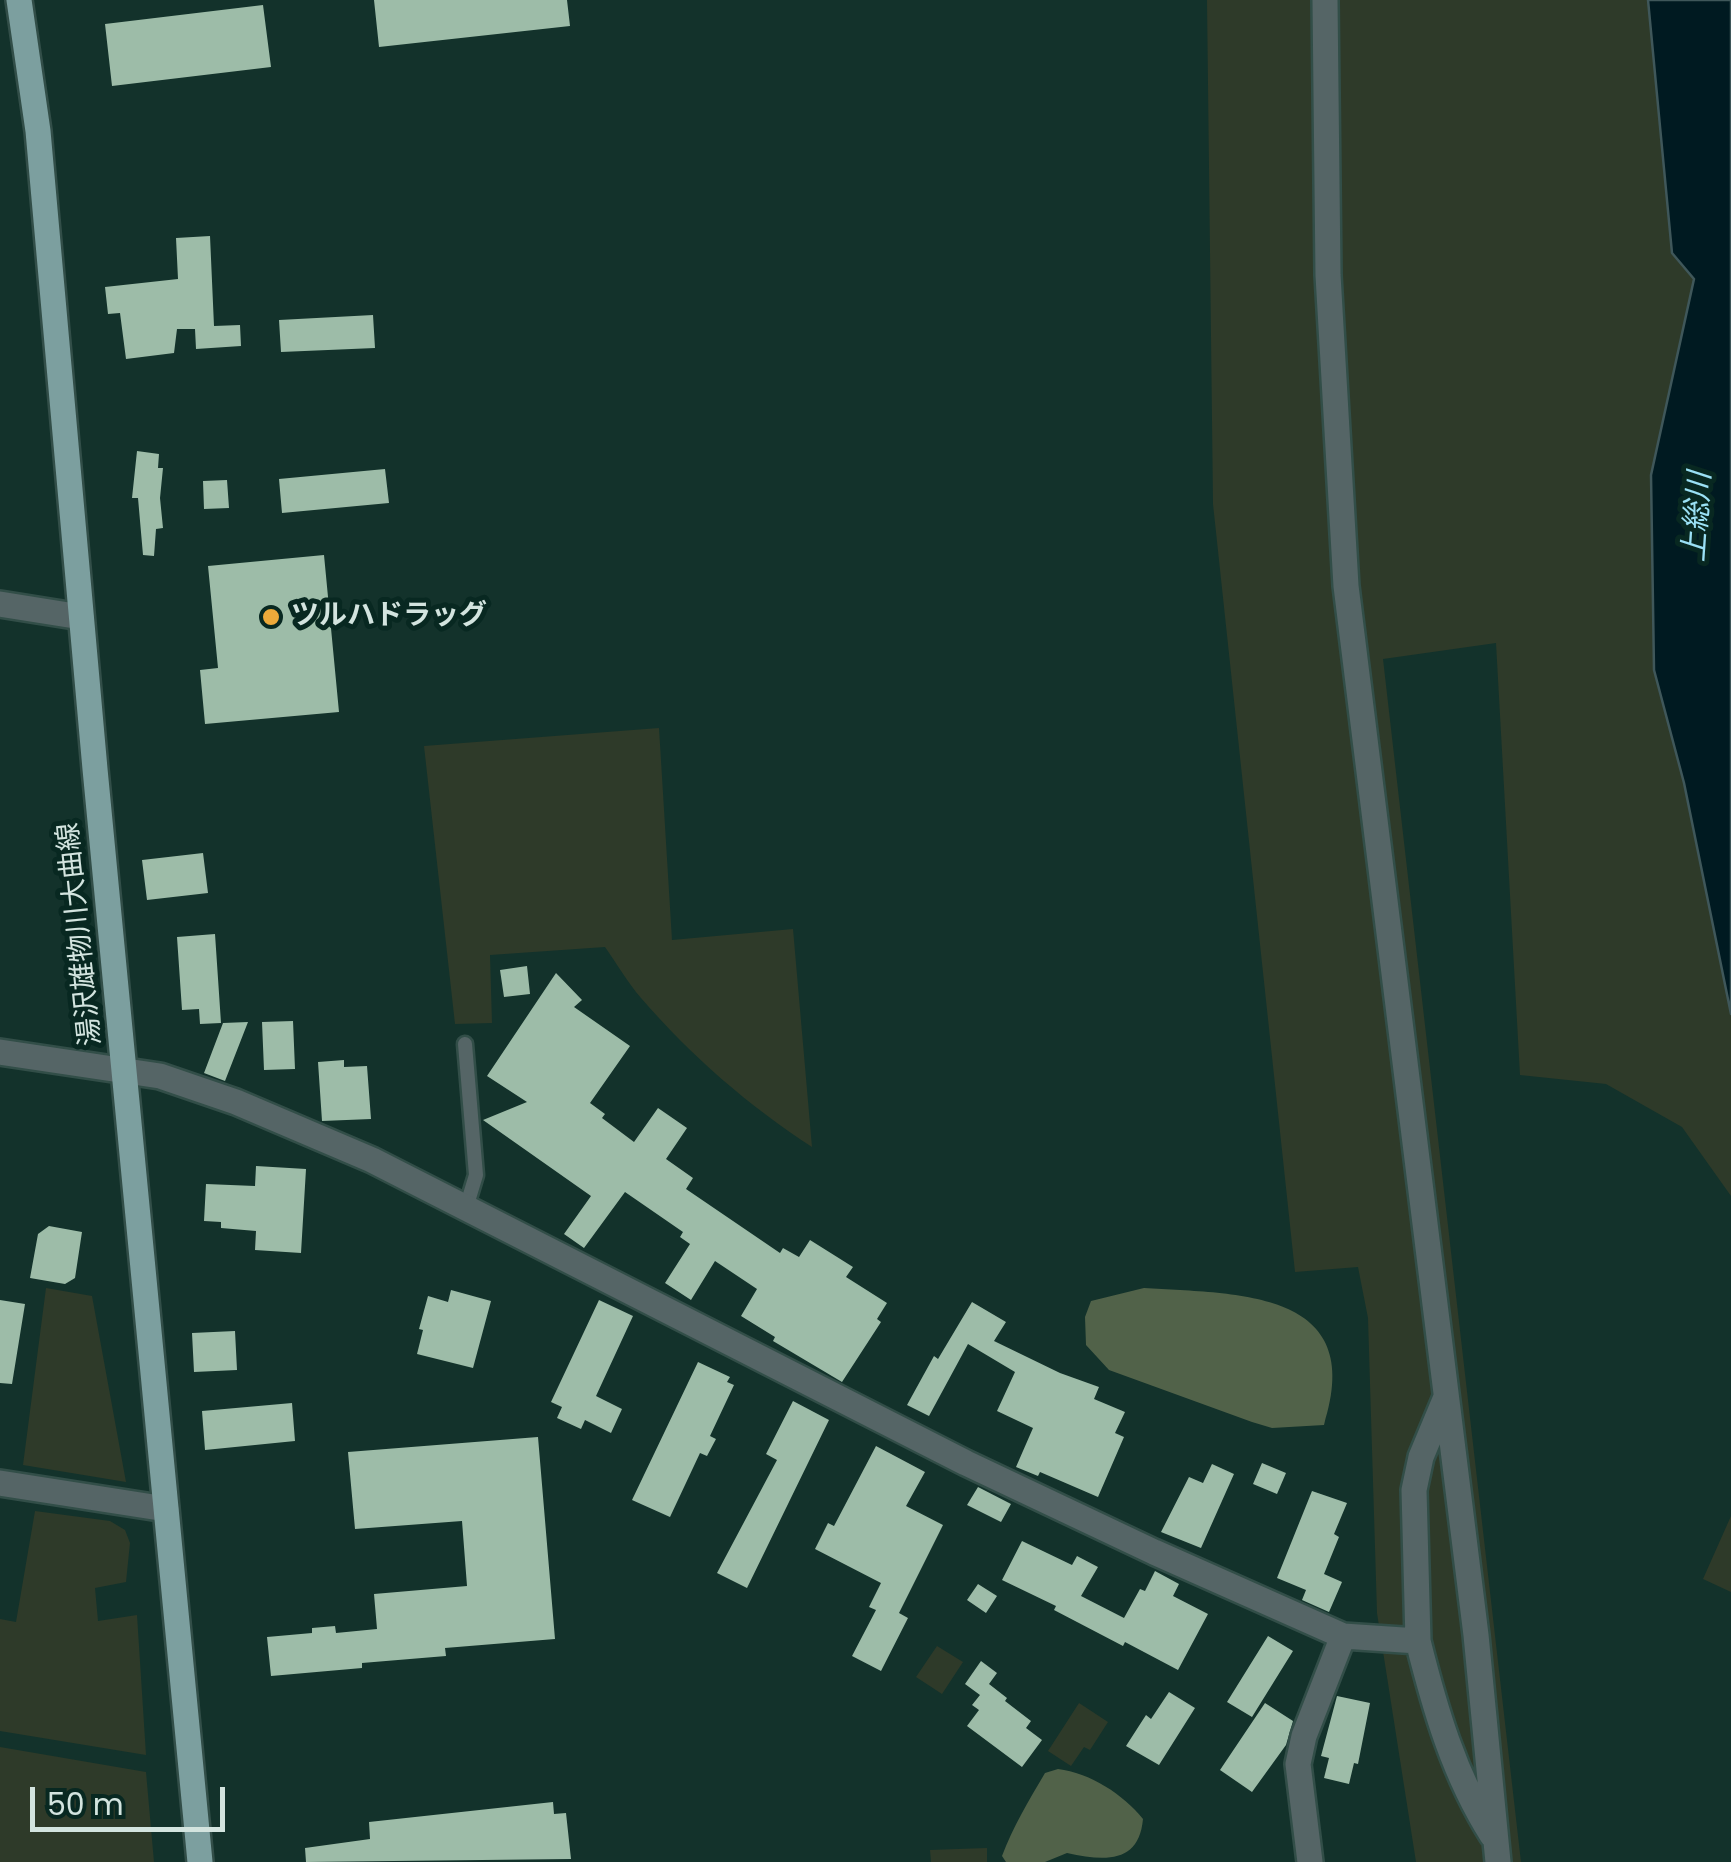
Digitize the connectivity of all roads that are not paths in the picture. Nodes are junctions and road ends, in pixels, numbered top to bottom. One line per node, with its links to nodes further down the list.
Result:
1 (19, 0): 4 (main road, 湯沢雄物川大曲線)
2 (1325, 0): 9 (street)
3 (0, 604): 4 (street)
4 (81, 617): 7 (main road, 湯沢雄物川大曲線)
5 (465, 1044): 8 (lane)
6 (0, 1052): 7 (street)
7 (125, 1070): 8 (street); 11 (main road, 湯沢雄物川大曲線)
8 (466, 1208): 12 (street)
9 (1447, 1395): 13 (street); 14 (street)
10 (0, 1482): 11 (street)
11 (166, 1509): 16 (main road, 湯沢雄物川大曲線)
12 (1343, 1636): 13 (street); 15 (street)
13 (1418, 1641): 14 (street)
14 (1497, 1852)
15 (1308, 1861)
16 (200, 1862)

